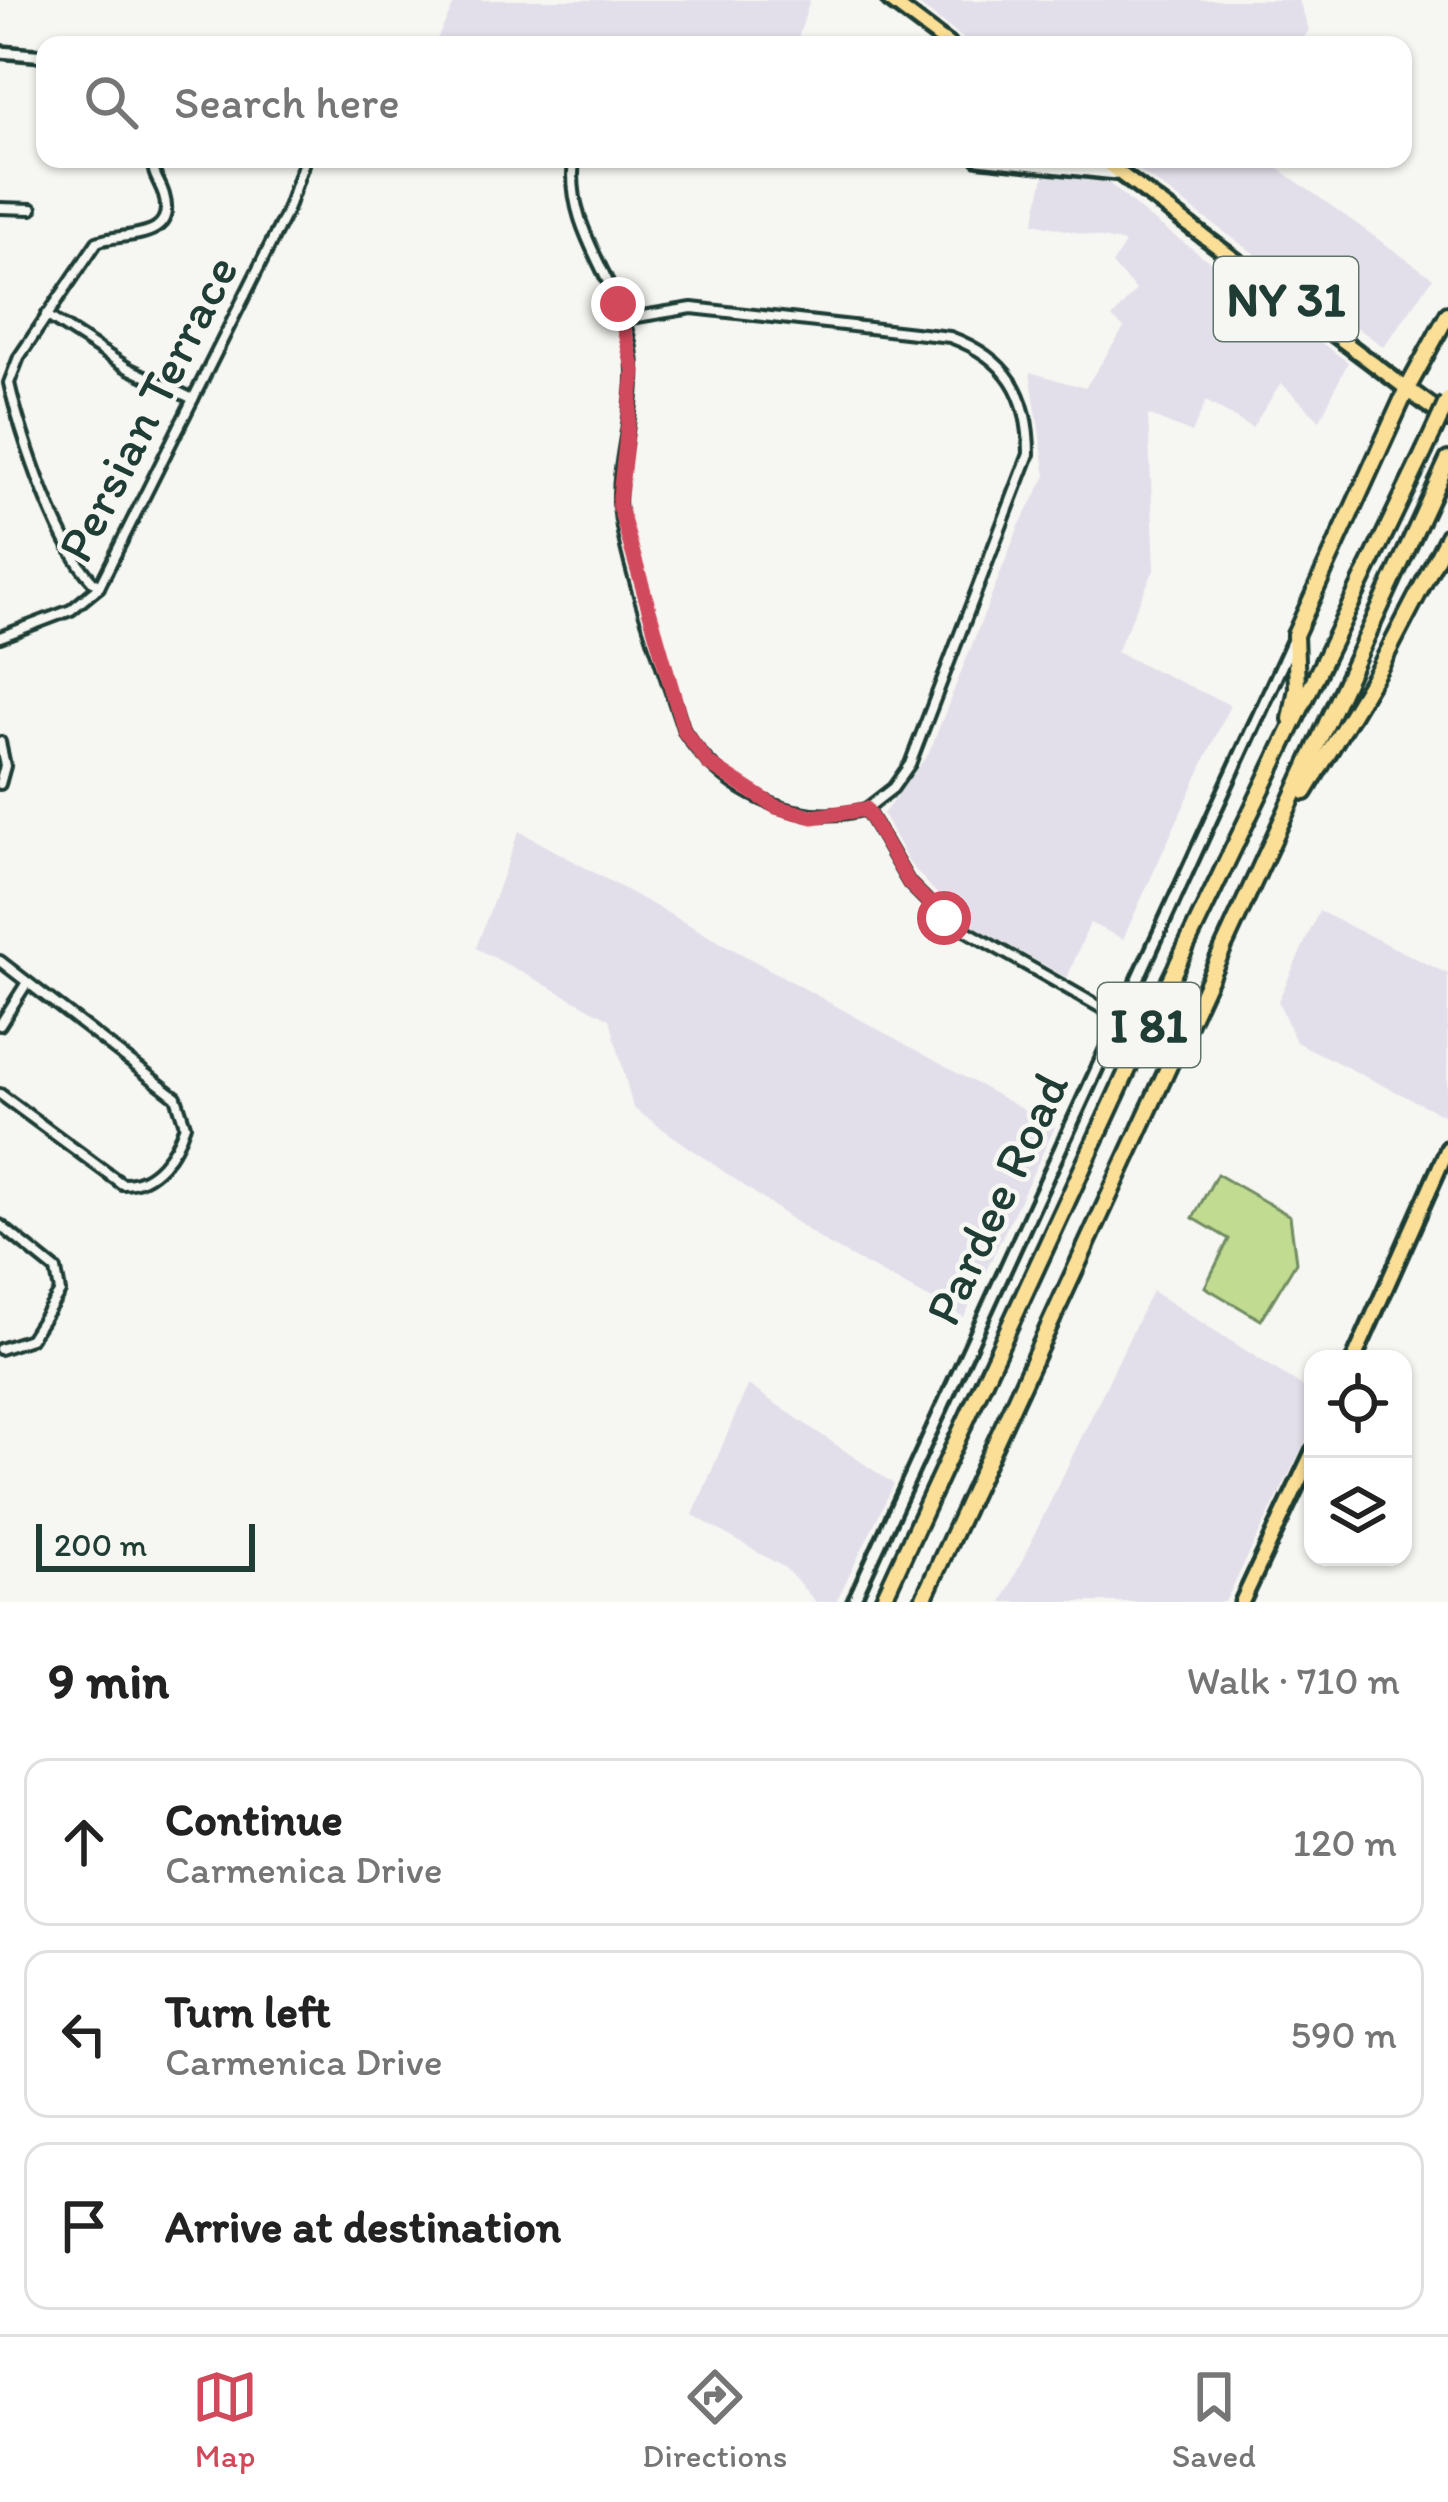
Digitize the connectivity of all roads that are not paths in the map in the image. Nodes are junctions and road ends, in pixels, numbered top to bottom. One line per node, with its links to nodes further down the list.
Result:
1 (889, 0): 2 (main road)
2 (937, 36)
3 (0, 52): 4 (street)
4 (36, 55)
5 (156, 168): 14 (street)
6 (302, 168): 17 (street, Persian Terrace)
7 (574, 168): 15 (street)
8 (1064, 168): 10 (street)
9 (1113, 168): 10 (main road, NY 31)
10 (1121, 174): 16 (main road, NY 31)
11 (0, 208): 12 (street)
12 (32, 209)
13 (1448, 314): 16 (highway, Pardee Road)
14 (46, 315): 17 (street); 22 (street)
15 (624, 320): 30 (street); 30 (street)
16 (1409, 391): 19 (highway, NY 31); 24 (highway, Pardee Road)
17 (193, 399): 22 (street, Persian Terrace)
18 (1448, 400): 28 (highway, I 81, bridge)
19 (1448, 419)
20 (1447, 463): 31 (highway, I 81)
21 (1448, 536): 31 (highway)
22 (99, 586): 23 (street, Persian Terrace)
23 (0, 637)
24 (1294, 642): 25 (highway); 26 (street, Pardee Road)
25 (1297, 688): 26 (highway); 28 (highway)
26 (1274, 690): 34 (street, Pardee Road)
27 (0, 742): 29 (street)
28 (1277, 759): 43 (highway, I 81)
29 (0, 784)
30 (866, 809): 34 (street)
31 (1279, 831): 44 (highway, I 81)
32 (0, 961): 33 (street)
33 (26, 984): 35 (street); 36 (street)
34 (1120, 1019): 42 (street, Pardee Road)
35 (0, 1025)
36 (0, 1094)
37 (1448, 1148): 40 (main road)
38 (0, 1225): 39 (street)
39 (0, 1349)
40 (1358, 1350)
41 (1309, 1458): 45 (main road)
42 (853, 1602)
43 (883, 1602)
44 (922, 1602)
45 (1242, 1602)

